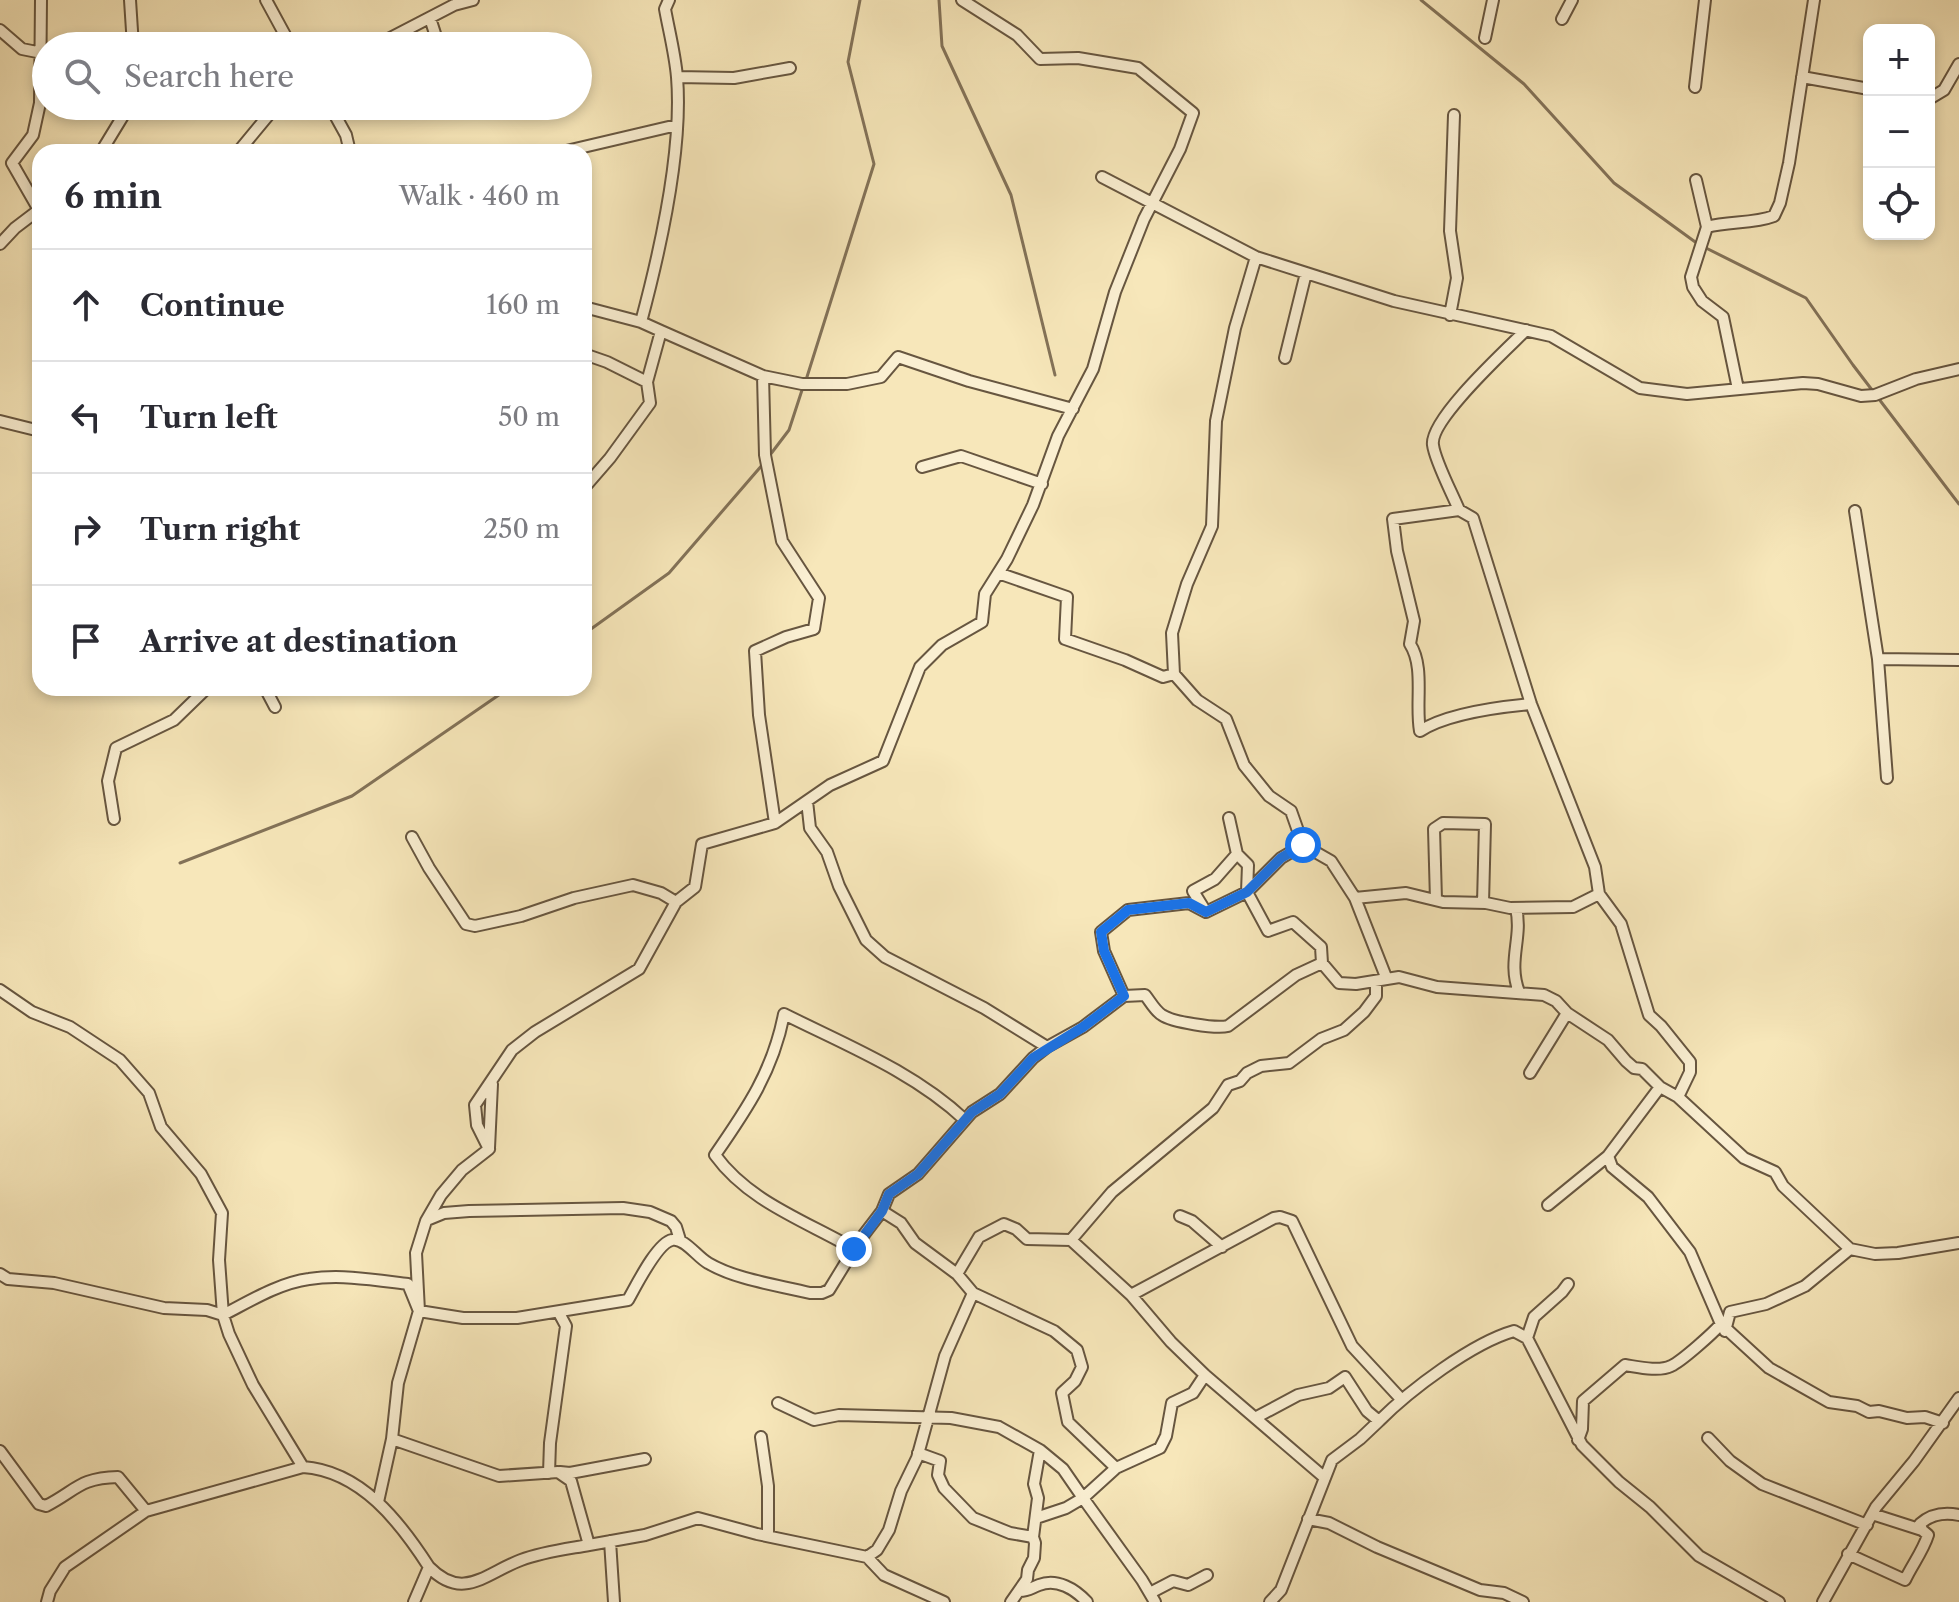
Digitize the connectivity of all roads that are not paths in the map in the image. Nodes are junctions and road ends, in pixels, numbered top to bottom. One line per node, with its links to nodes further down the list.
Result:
1 (41, 0): 14 (street)
2 (130, 0): 15 (street)
3 (266, 0): 16 (street)
4 (473, 0): 11 (street)
5 (669, 0): 23 (street)
6 (962, 0): 41 (street)
7 (1493, 0): 19 (street)
8 (1572, 0): 12 (street)
9 (1705, 0): 25 (street)
10 (1814, 0): 24 (street)
11 (430, 18): 17 (street); 18 (street)
12 (1562, 19)
13 (0, 30): 20 (street)
14 (42, 32)
15 (132, 32)
16 (283, 32)
17 (402, 32)
18 (434, 32)
19 (1485, 38)
20 (32, 51)
21 (1959, 62): 27 (street)
22 (790, 68): 23 (street)
23 (677, 77): 33 (street)
24 (1802, 77): 26 (street); 43 (street)
25 (1695, 87)
26 (1863, 88)
27 (1934, 96)
28 (1454, 115): 48 (street)
29 (36, 120): 40 (street)
30 (120, 120): 34 (street)
31 (264, 120): 35 (street)
32 (338, 120): 36 (street)
33 (677, 125): 37 (street); 49 (street)
34 (106, 144)
35 (245, 144)
36 (348, 144)
37 (592, 145)
38 (1102, 177): 41 (street)
39 (1696, 180): 43 (street)
40 (32, 196)
41 (1153, 204): 45 (street); 58 (street)
42 (32, 216): 44 (street)
43 (1707, 227): 57 (street)
44 (0, 244)
45 (1256, 257): 46 (street); 69 (street)
46 (1306, 273): 48 (street); 53 (street)
47 (592, 309): 49 (street)
48 (1450, 315): 50 (street)
49 (641, 322): 51 (street)
50 (1526, 330): 57 (street); 64 (street)
51 (661, 331): 55 (street); 56 (street)
52 (592, 357): 56 (street)
53 (1285, 358)
54 (1959, 369): 57 (street)
55 (763, 376): 58 (street); 78 (street)
56 (647, 382): 62 (street)
57 (1738, 389)
58 (1073, 409): 63 (street)
59 (0, 421): 60 (street)
60 (32, 429)
61 (922, 467): 63 (street)
62 (592, 479)
63 (1042, 484): 66 (street)
64 (1459, 510): 72 (street); 72 (street)
65 (1855, 511): 67 (street)
66 (998, 573): 69 (street); 75 (street)
67 (1878, 659): 68 (street); 74 (street)
68 (1959, 660)
69 (1174, 674): 80 (street)
70 (199, 696): 77 (street)
71 (269, 696): 73 (street)
72 (1531, 704): 83 (street)
73 (275, 707)
74 (1887, 778)
75 (807, 801): 78 (street); 96 (street)
76 (1229, 818): 81 (street)
77 (114, 819)
78 (775, 823): 86 (street)
79 (412, 837): 86 (street)
80 (1303, 845): 82 (street); 84 (street)
81 (1237, 854): 82 (street); 89 (street)
82 (1247, 892): 89 (street); 90 (street)
83 (1599, 894): 88 (street); 100 (street)
84 (1355, 898): 85 (street); 91 (street)
85 (1436, 900): 87 (street); 87 (street)
86 (676, 902): 98 (street)
87 (1483, 903): 88 (street)
88 (1516, 908): 93 (street)
89 (1206, 912): 94 (street)
90 (1322, 963): 91 (street); 94 (street)
91 (1381, 979): 93 (street); 109 (street)
92 (0, 990): 121 (street)
93 (1519, 992): 95 (street)
94 (1124, 996): 96 (street)
95 (1567, 1013): 97 (street); 99 (street)
96 (1047, 1047): 101 (street)
97 (1530, 1073)
98 (492, 1082): 102 (street); 102 (street)
99 (1660, 1087): 100 (street); 103 (street)
100 (1678, 1097): 113 (street)
101 (965, 1120): 105 (street); 112 (street)
102 (489, 1149): 107 (street)
103 (1608, 1156): 104 (street); 122 (street)
104 (1548, 1205)
105 (882, 1211): 112 (street); 115 (street)
106 (1180, 1216): 111 (street)
107 (426, 1221): 108 (street); 119 (street)
108 (680, 1240): 112 (street); 120 (street)
109 (1071, 1240): 115 (street); 118 (street)
110 (1959, 1243): 113 (street)
111 (1222, 1247): 118 (street); 125 (street)
112 (854, 1249)
113 (1850, 1249): 122 (street)
114 (0, 1274): 121 (street)
115 (957, 1274): 117 (street)
116 (1568, 1284): 123 (street)
117 (973, 1293): 128 (street); 141 (street)
118 (1131, 1295): 124 (street)
119 (419, 1311): 120 (street); 121 (street); 134 (street)
120 (559, 1313): 142 (street)
121 (223, 1315): 140 (street)
122 (1723, 1327): 131 (street); 135 (street)
123 (1527, 1338): 125 (street); 135 (street)
124 (1205, 1375): 129 (street); 141 (street)
125 (1401, 1399): 130 (street)
126 (1959, 1399): 131 (street)
127 (778, 1403): 128 (street)
128 (927, 1418): 136 (street); 138 (street)
129 (1255, 1418): 130 (street); 143 (street)
130 (1379, 1421): 143 (street)
131 (1943, 1423): 147 (street)
132 (761, 1437): 153 (street)
133 (1708, 1438): 151 (street)
134 (392, 1439): 142 (street); 145 (street)
135 (1578, 1440): 172 (street)
136 (1040, 1450): 144 (street); 149 (street)
137 (0, 1451): 146 (street)
138 (918, 1453): 154 (street); 158 (street)
139 (645, 1459): 142 (street)
140 (303, 1467): 145 (street); 146 (street)
141 (1116, 1468): 144 (street)
142 (554, 1472): 156 (street)
143 (1325, 1478): 150 (street)
144 (1083, 1498): 149 (street); 163 (street)
145 (378, 1502): 159 (street)
146 (146, 1511): 164 (street)
147 (1872, 1514): 151 (street); 152 (street)
148 (1959, 1515): 152 (street)
149 (1036, 1518): 154 (street)
150 (1308, 1519): 162 (street); 170 (street)
151 (1867, 1525): 157 (street)
152 (1922, 1530): 157 (street)
153 (768, 1536): 155 (street); 158 (street)
154 (1033, 1537): 161 (street)
155 (610, 1541): 156 (street); 166 (street)
156 (589, 1545): 159 (street)
157 (1848, 1554): 173 (street)
158 (867, 1557): 167 (street)
159 (429, 1567): 165 (street)
160 (1207, 1575): 163 (street)
161 (1020, 1591): 168 (street); 169 (street)
162 (1490, 1597): 171 (street)
163 (1152, 1598)
164 (49, 1601)
165 (414, 1602)
166 (614, 1602)
167 (944, 1602)
168 (1011, 1602)
169 (1087, 1602)
170 (1270, 1602)
171 (1523, 1602)
172 (1779, 1602)
173 (1823, 1602)

